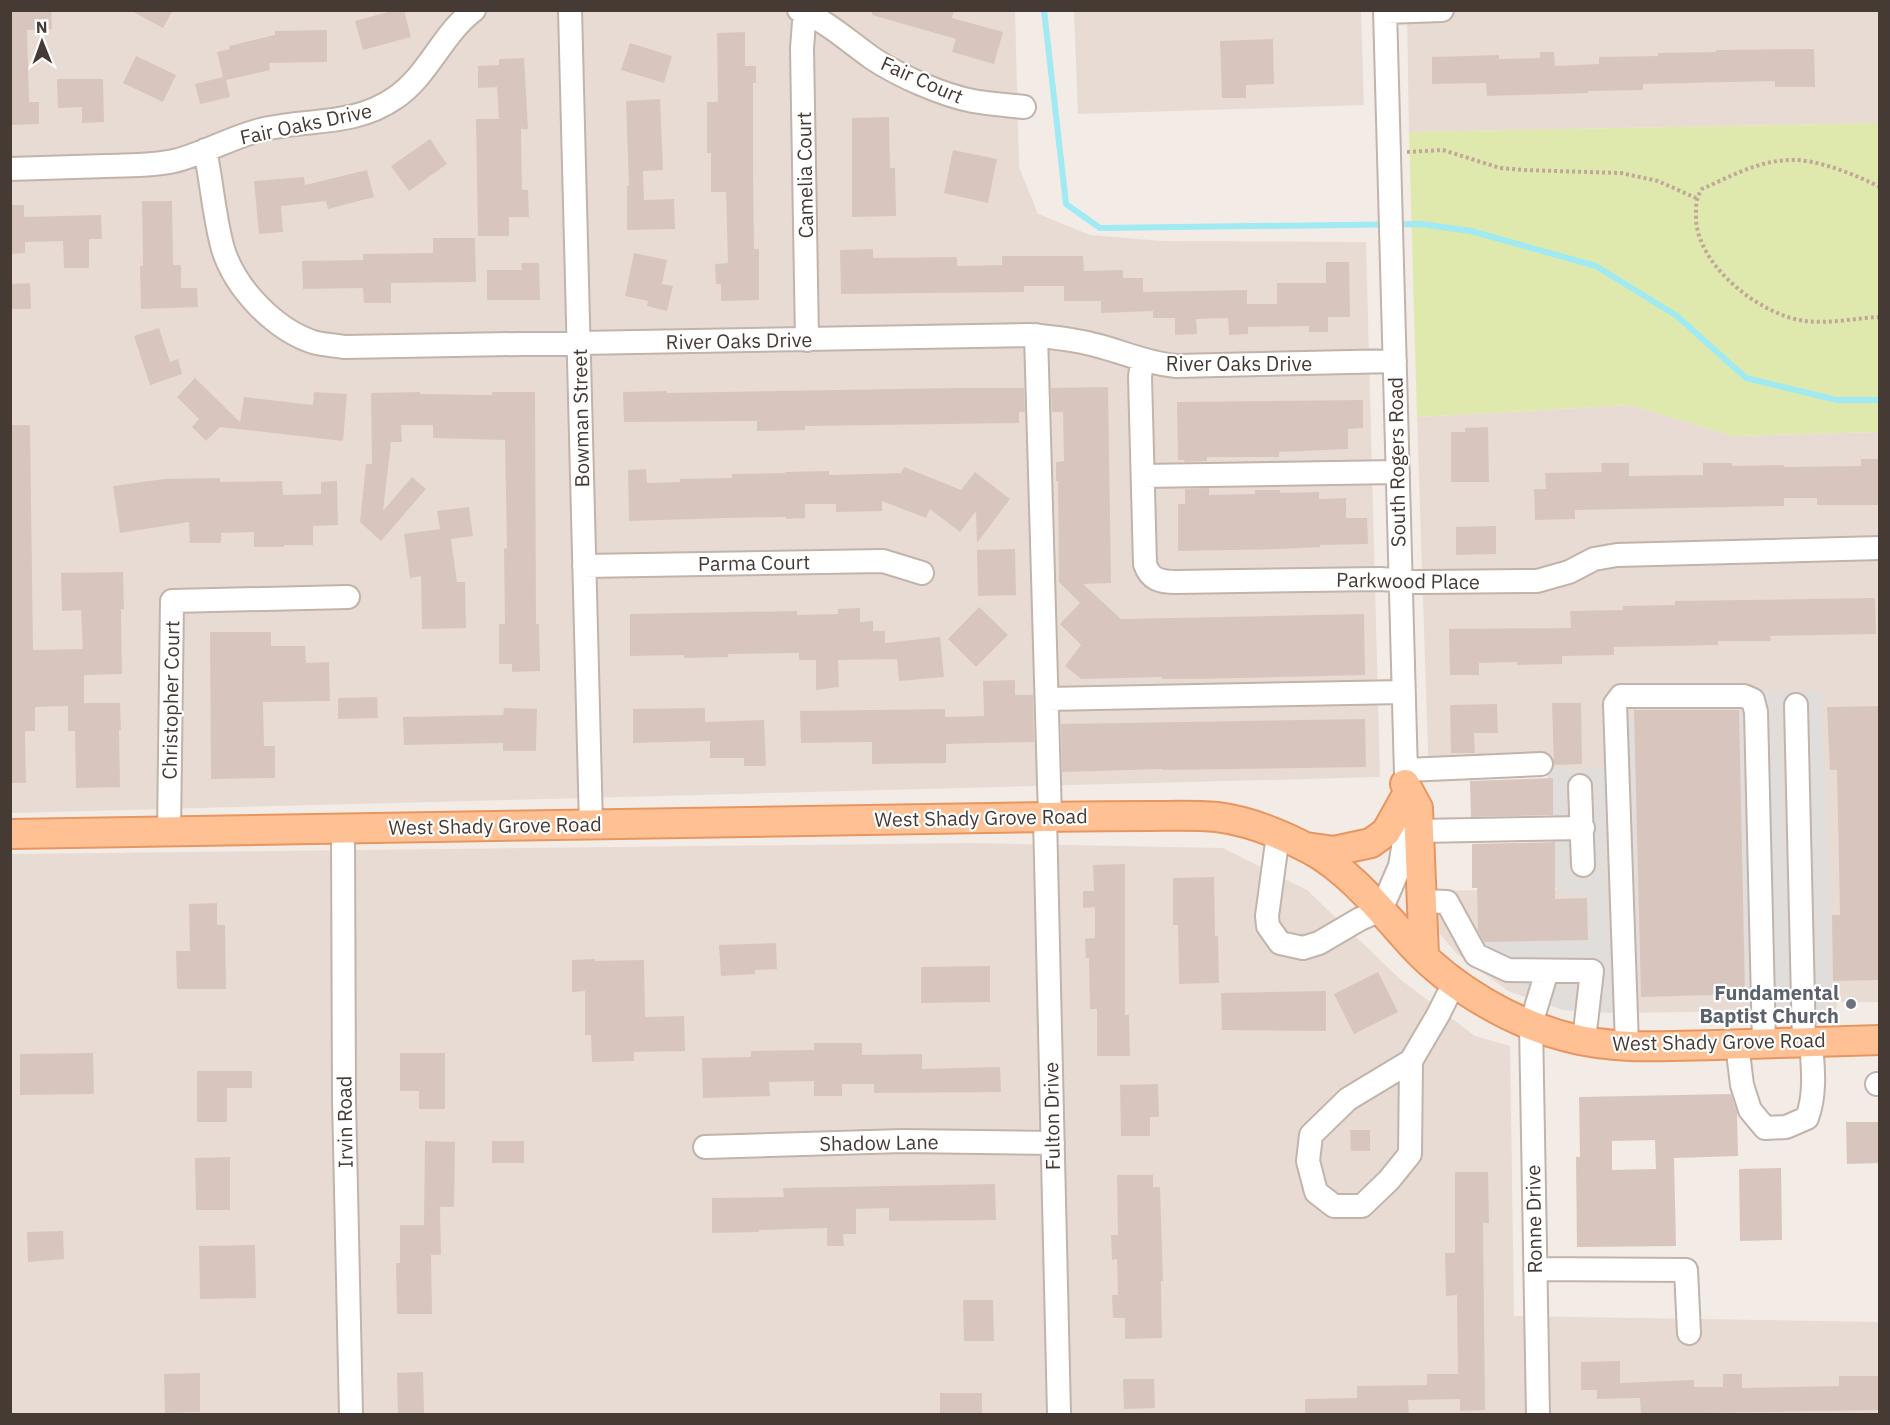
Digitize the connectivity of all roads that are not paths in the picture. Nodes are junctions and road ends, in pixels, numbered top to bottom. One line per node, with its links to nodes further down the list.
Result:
1 (474, 10): 7 (street, Fair Oaks Drive)
2 (570, 10): 11 (street, Bowman Street)
3 (1442, 10): 5 (street)
4 (803, 11): 6 (street, Fair Court); 10 (street, Camelia Court)
5 (1385, 11): 13 (street, South Rogers Road)
6 (1023, 107)
7 (205, 150): 8 (street, Fair Oaks Drive); 11 (street, River Oaks Drive)
8 (10, 169)
9 (1036, 335): 10 (street, River Oaks Drive); 12 (street, River Oaks Drive); 22 (street, Fulton Drive)
10 (807, 340): 11 (street, River Oaks Drive)
11 (579, 344): 17 (street, Bowman Street)
12 (1142, 361): 13 (street, River Oaks Drive); 15 (street, Parkwood Place)
13 (1395, 361): 14 (street, South Rogers Road)
14 (1398, 472): 15 (street); 19 (street, South Rogers Road)
15 (1143, 476): 19 (street, Parkwood Place)
16 (1880, 548): 19 (street, Parkwood Place)
17 (584, 566): 18 (street, Parma Court); 28 (street, Bowman Street)
18 (922, 573)
19 (1400, 581): 21 (street, South Rogers Road)
20 (348, 597): 32 (street, Christopher Court)
21 (1403, 692): 22 (street); 25 (street, South Rogers Road)
22 (1047, 699): 27 (street, Fulton Drive)
23 (1796, 705): 46 (street)
24 (1541, 764): 25 (street)
25 (1405, 784): 31 (main road); 34 (main road); 37 (street, South Rogers Road)
26 (1580, 786): 29 (street)
27 (1047, 817): 28 (main road, West Shady Grove Road); 34 (main road, West Shady Grove Road); 50 (street, Fulton Drive)
28 (591, 825): 30 (main road, West Shady Grove Road)
29 (1583, 828): 31 (street); 35 (street)
30 (343, 829): 32 (main road, West Shady Grove Road); 54 (street, Irvin Road)
31 (1419, 831): 36 (main road)
32 (169, 832): 33 (main road, West Shady Grove Road)
33 (10, 834)
34 (1290, 841): 37 (main road, West Shady Grove Road); 37 (street)
35 (1583, 865)
36 (1422, 901): 38 (main road); 39 (street)
37 (1381, 910): 38 (main road, West Shady Grove Road)
38 (1424, 956): 41 (main road, West Shady Grove Road)
39 (1494, 963): 40 (street); 42 (street)
40 (1547, 970): 43 (street, Ronne Drive); 44 (street)
41 (1454, 982): 42 (main road, West Shady Grove Road); 49 (street)
42 (1478, 998): 43 (main road, West Shady Grove Road)
43 (1530, 1024): 44 (main road, West Shady Grove Road); 52 (street, Ronne Drive)
44 (1584, 1040): 48 (main road, West Shady Grove Road)
45 (1880, 1040): 46 (main road, West Shady Grove Road)
46 (1808, 1042): 47 (main road, West Shady Grove Road); 47 (street)
47 (1751, 1044): 48 (main road, West Shady Grove Road); 48 (street)
48 (1627, 1045)
49 (1411, 1061): 49 (street)
50 (1053, 1143): 51 (street, Shadow Lane); 55 (street, Fulton Drive)
51 (705, 1148)
52 (1535, 1269): 53 (street); 56 (street, Ronne Drive)
53 (1689, 1333)
54 (351, 1414)
55 (1059, 1414)
56 (1538, 1414)

